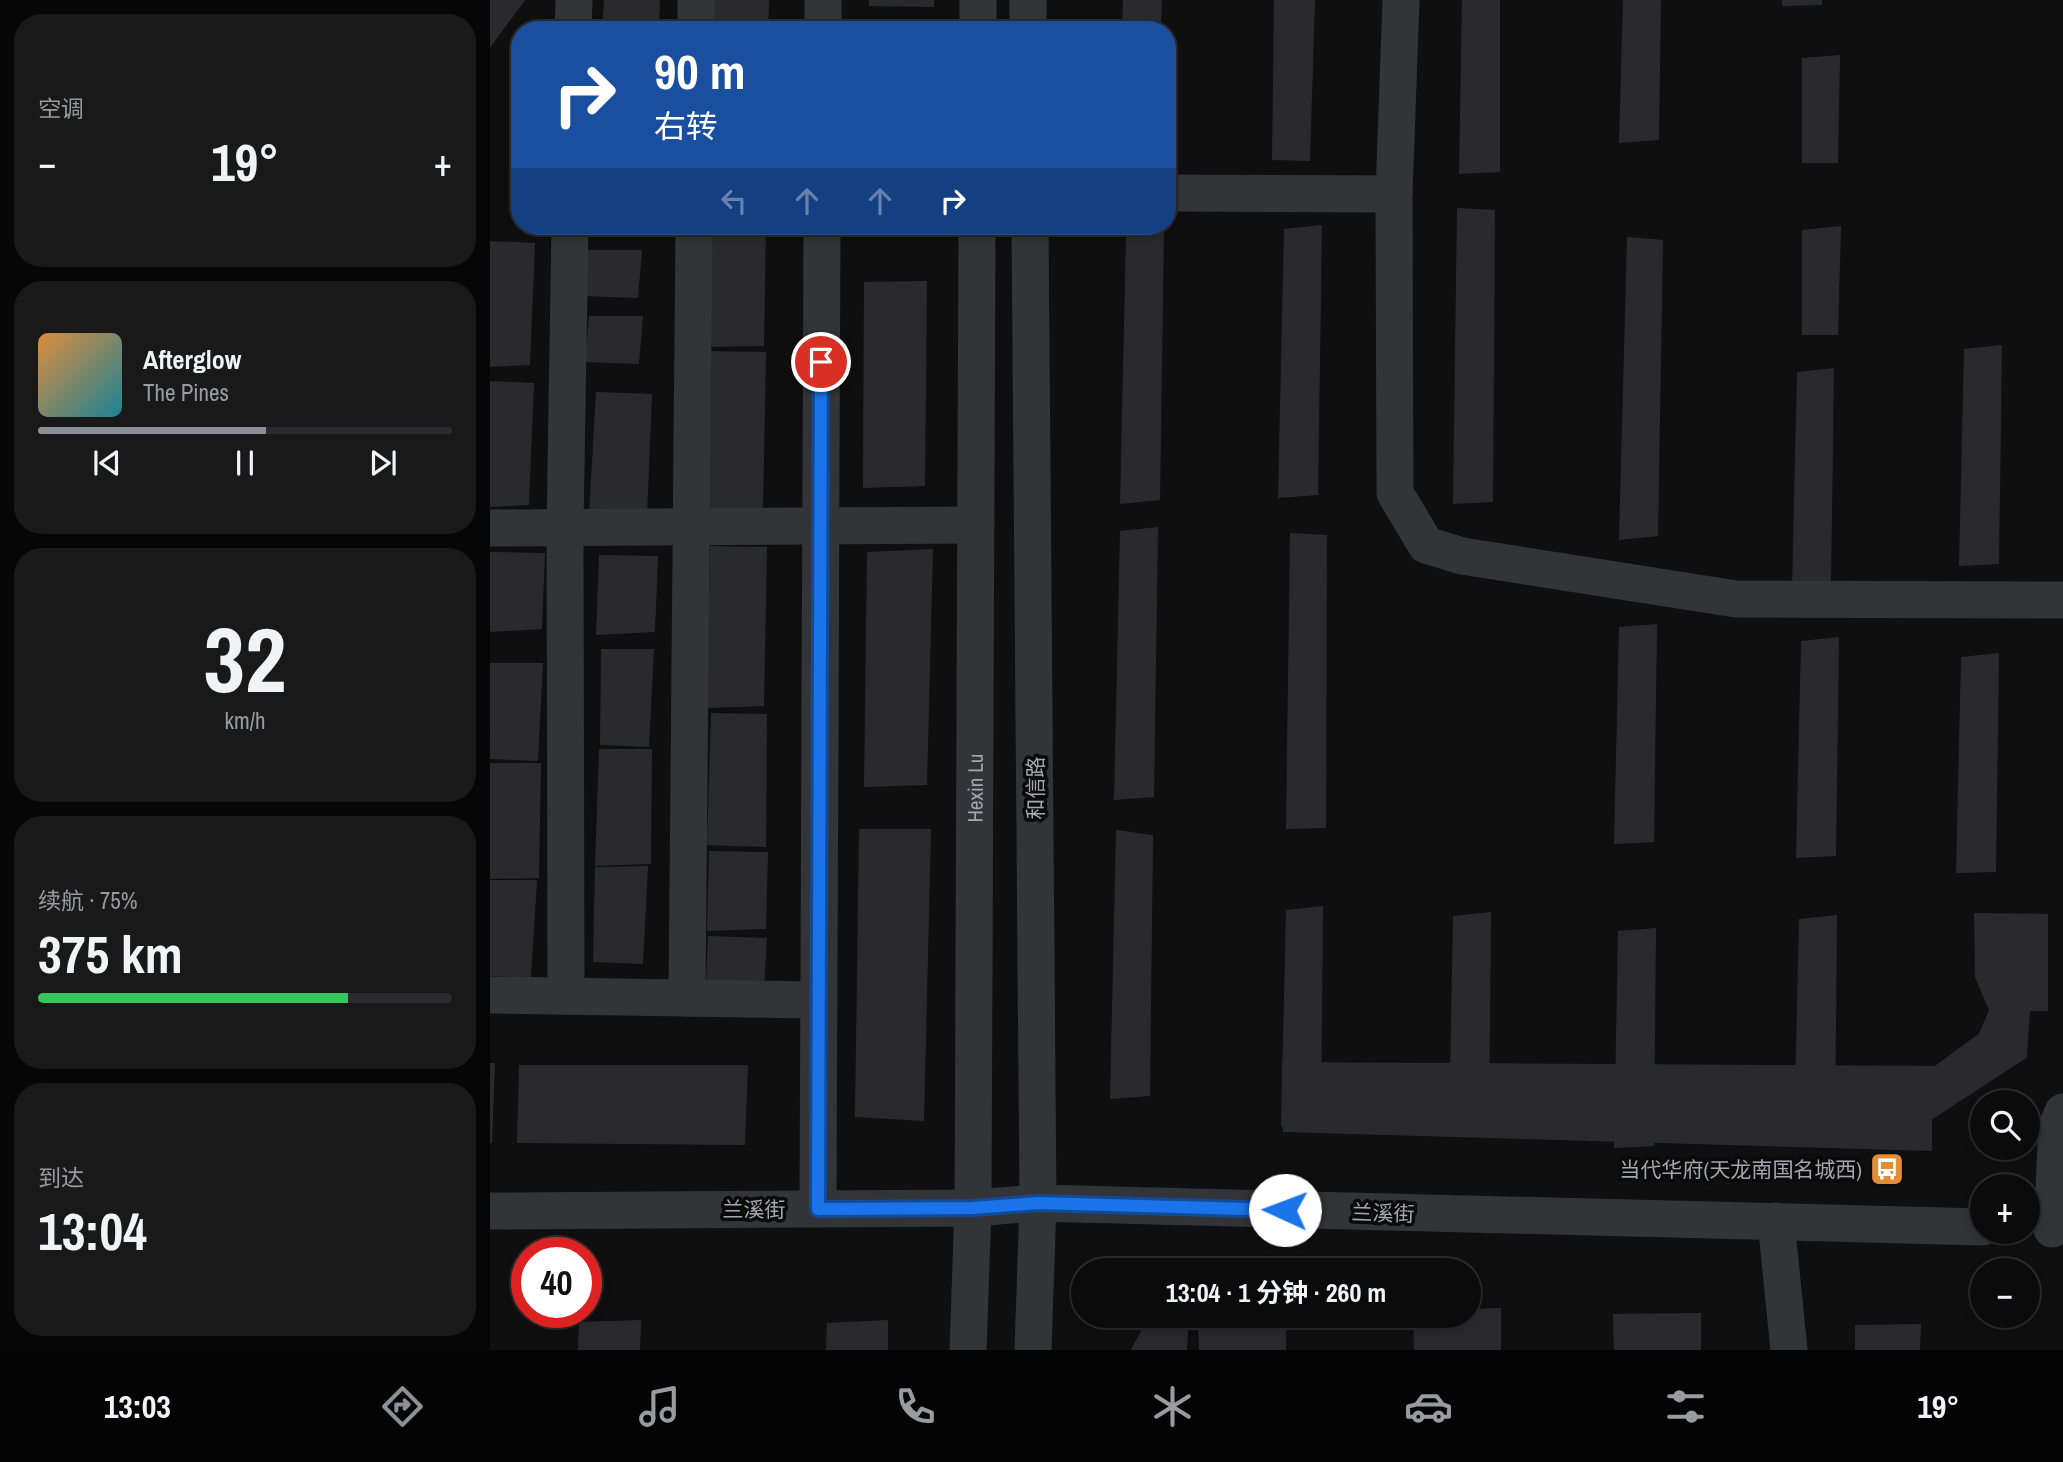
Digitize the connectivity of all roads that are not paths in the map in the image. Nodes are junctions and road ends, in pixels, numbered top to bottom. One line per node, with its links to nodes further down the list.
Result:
1 (574, 0): 7 (street)
2 (696, 0): 8 (street)
3 (823, 0): 9 (street)
4 (978, 0): 10 (street)
5 (1028, 0): 11 (street)
6 (1401, 0): 13 (street)
7 (573, 21)
8 (696, 21)
9 (823, 21)
10 (978, 21)
11 (1028, 21)
12 (1176, 193): 13 (street)
13 (1394, 194): 24 (street)
14 (570, 235): 22 (street)
15 (694, 235): 23 (street)
16 (822, 235): 20 (street)
17 (977, 235): 19 (street, Hexin Lu)
18 (1030, 235): 30 (street, 和信路)
19 (976, 525): 20 (street); 31 (street, Hexin Lu)
20 (821, 526): 23 (street); 28 (street)
21 (490, 528): 22 (street)
22 (565, 528): 23 (street); 26 (street)
23 (691, 528): 27 (street)
24 (2063, 600)
25 (490, 995): 26 (street)
26 (566, 996): 27 (street)
27 (687, 998): 28 (street)
28 (819, 1000): 32 (street)
29 (2063, 1112): 36 (street)
30 (1038, 1203): 31 (street, 兰溪街); 34 (street, 兰溪街); 38 (street, 和信路)
31 (973, 1208): 32 (street, 兰溪街); 37 (street, Hexin Lu)
32 (818, 1209): 33 (street, 兰溪街)
33 (490, 1211)
34 (1764, 1222): 35 (street, 兰溪街); 39 (street); 40 (street)
35 (1970, 1227)
36 (2048, 1229)
37 (968, 1350)
38 (1033, 1350)
39 (1769, 1350)
40 (1789, 1350)

